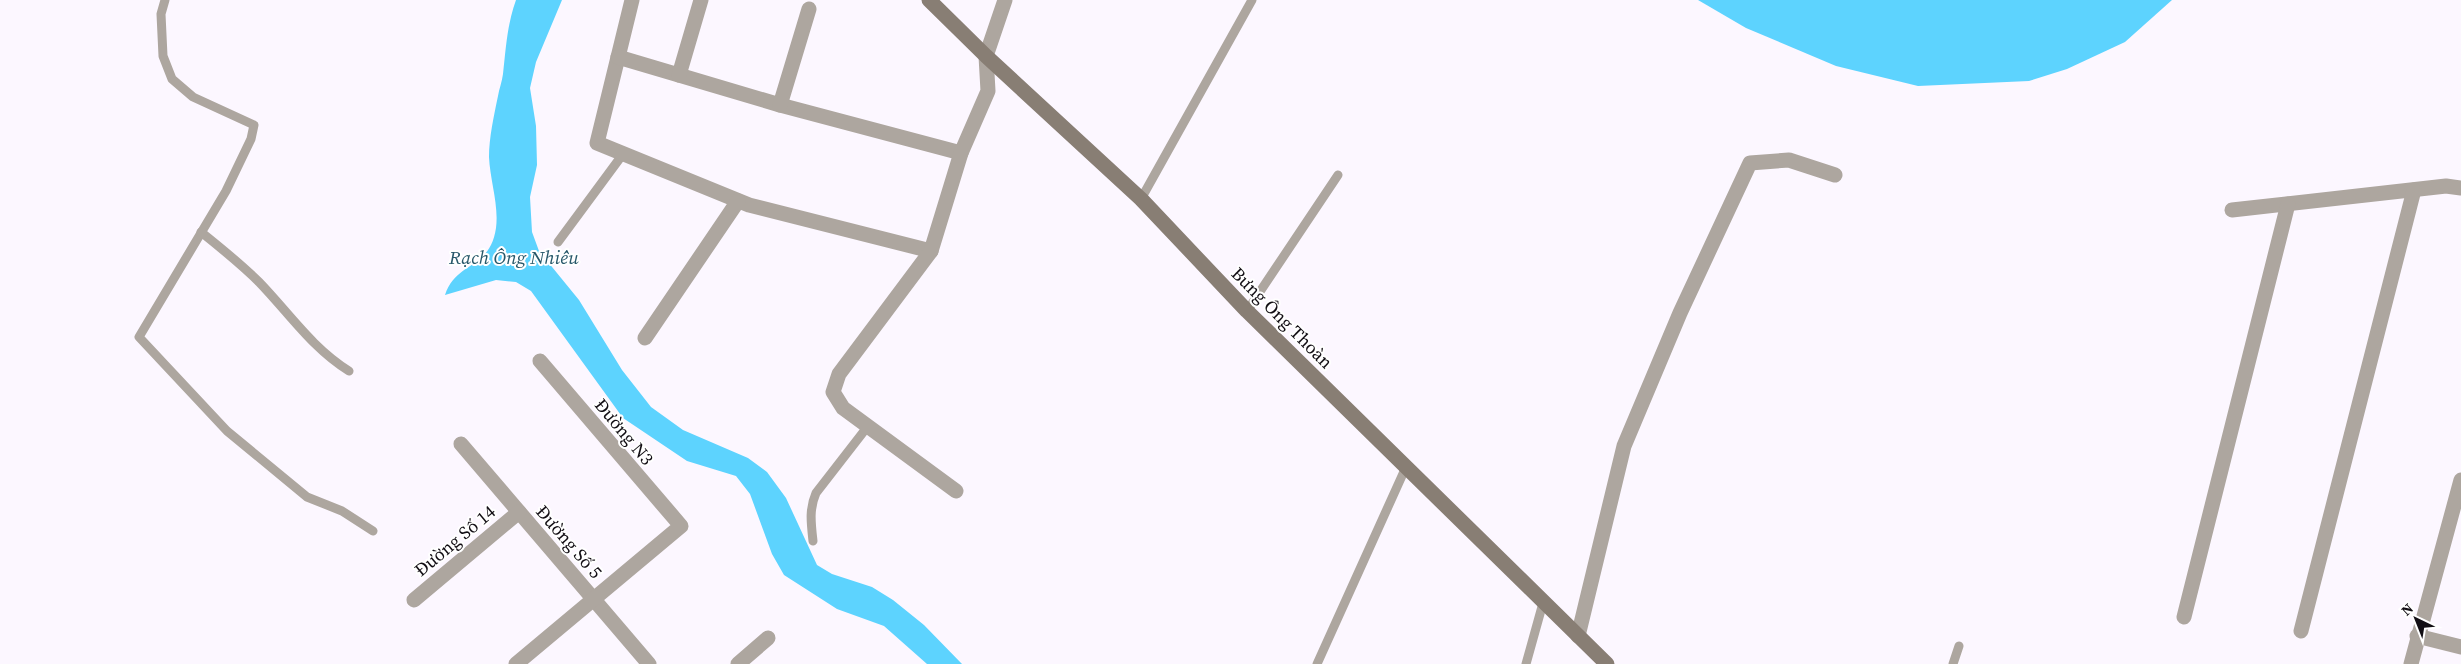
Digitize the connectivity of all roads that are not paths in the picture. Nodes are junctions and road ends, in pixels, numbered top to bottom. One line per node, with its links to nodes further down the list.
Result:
1 (165, 0): 22 (lane)
2 (632, 0): 9 (street)
3 (701, 0): 10 (street)
4 (929, 0): 8 (street, Bưng Ông Thoàn)
5 (1004, 0): 8 (street)
6 (1252, 0): 18 (lane)
7 (809, 10): 11 (street)
8 (986, 56): 12 (street); 18 (street, Bưng Ông Thoàn)
9 (618, 57): 10 (street); 13 (street)
10 (678, 75): 11 (street)
11 (780, 105): 12 (street)
12 (961, 153): 24 (street)
13 (624, 154): 19 (street); 23 (lane)
14 (1338, 175): 25 (lane)
15 (1835, 175): 43 (street)
16 (2461, 188): 17 (street)
17 (2414, 190): 20 (street); 42 (street)
18 (1141, 199): 25 (street, Bưng Ông Thoàn)
19 (738, 200): 24 (street); 26 (street)
20 (2288, 204): 21 (street); 41 (street)
21 (2232, 210)
22 (201, 232): 28 (lane); 35 (lane)
23 (558, 242)
24 (931, 251): 29 (street)
25 (1247, 311): 31 (street, Bưng Ông Thoàn)
26 (645, 338)
27 (540, 361): 39 (street, Đường N3)
28 (349, 371)
29 (868, 426): 33 (street); 37 (lane)
30 (461, 444): 34 (street, Đường Số 5)
31 (1406, 467): 40 (street, Bưng Ông Thoàn); 51 (lane)
32 (2461, 480): 36 (street)
33 (956, 491)
34 (520, 512): 38 (street, Đường Số 14); 39 (street, Đường Số 5)
35 (374, 531)
36 (2454, 533): 44 (street)
37 (813, 541)
38 (414, 600)
39 (595, 600): 48 (street); 49 (street, Đường Số 5)
40 (1543, 603): 43 (street, Bưng Ông Thoàn); 52 (lane)
41 (2184, 617)
42 (2301, 631)
43 (1578, 636): 53 (street, Bưng Ông Thoàn)
44 (2417, 636): 47 (street); 55 (street)
45 (768, 638): 50 (street)
46 (1959, 646): 54 (lane)
47 (2461, 647)
48 (516, 664)
49 (649, 664)
50 (738, 664)
51 (1317, 664)
52 (1526, 664)
53 (1607, 664)
54 (1953, 664)
55 (2411, 664)

